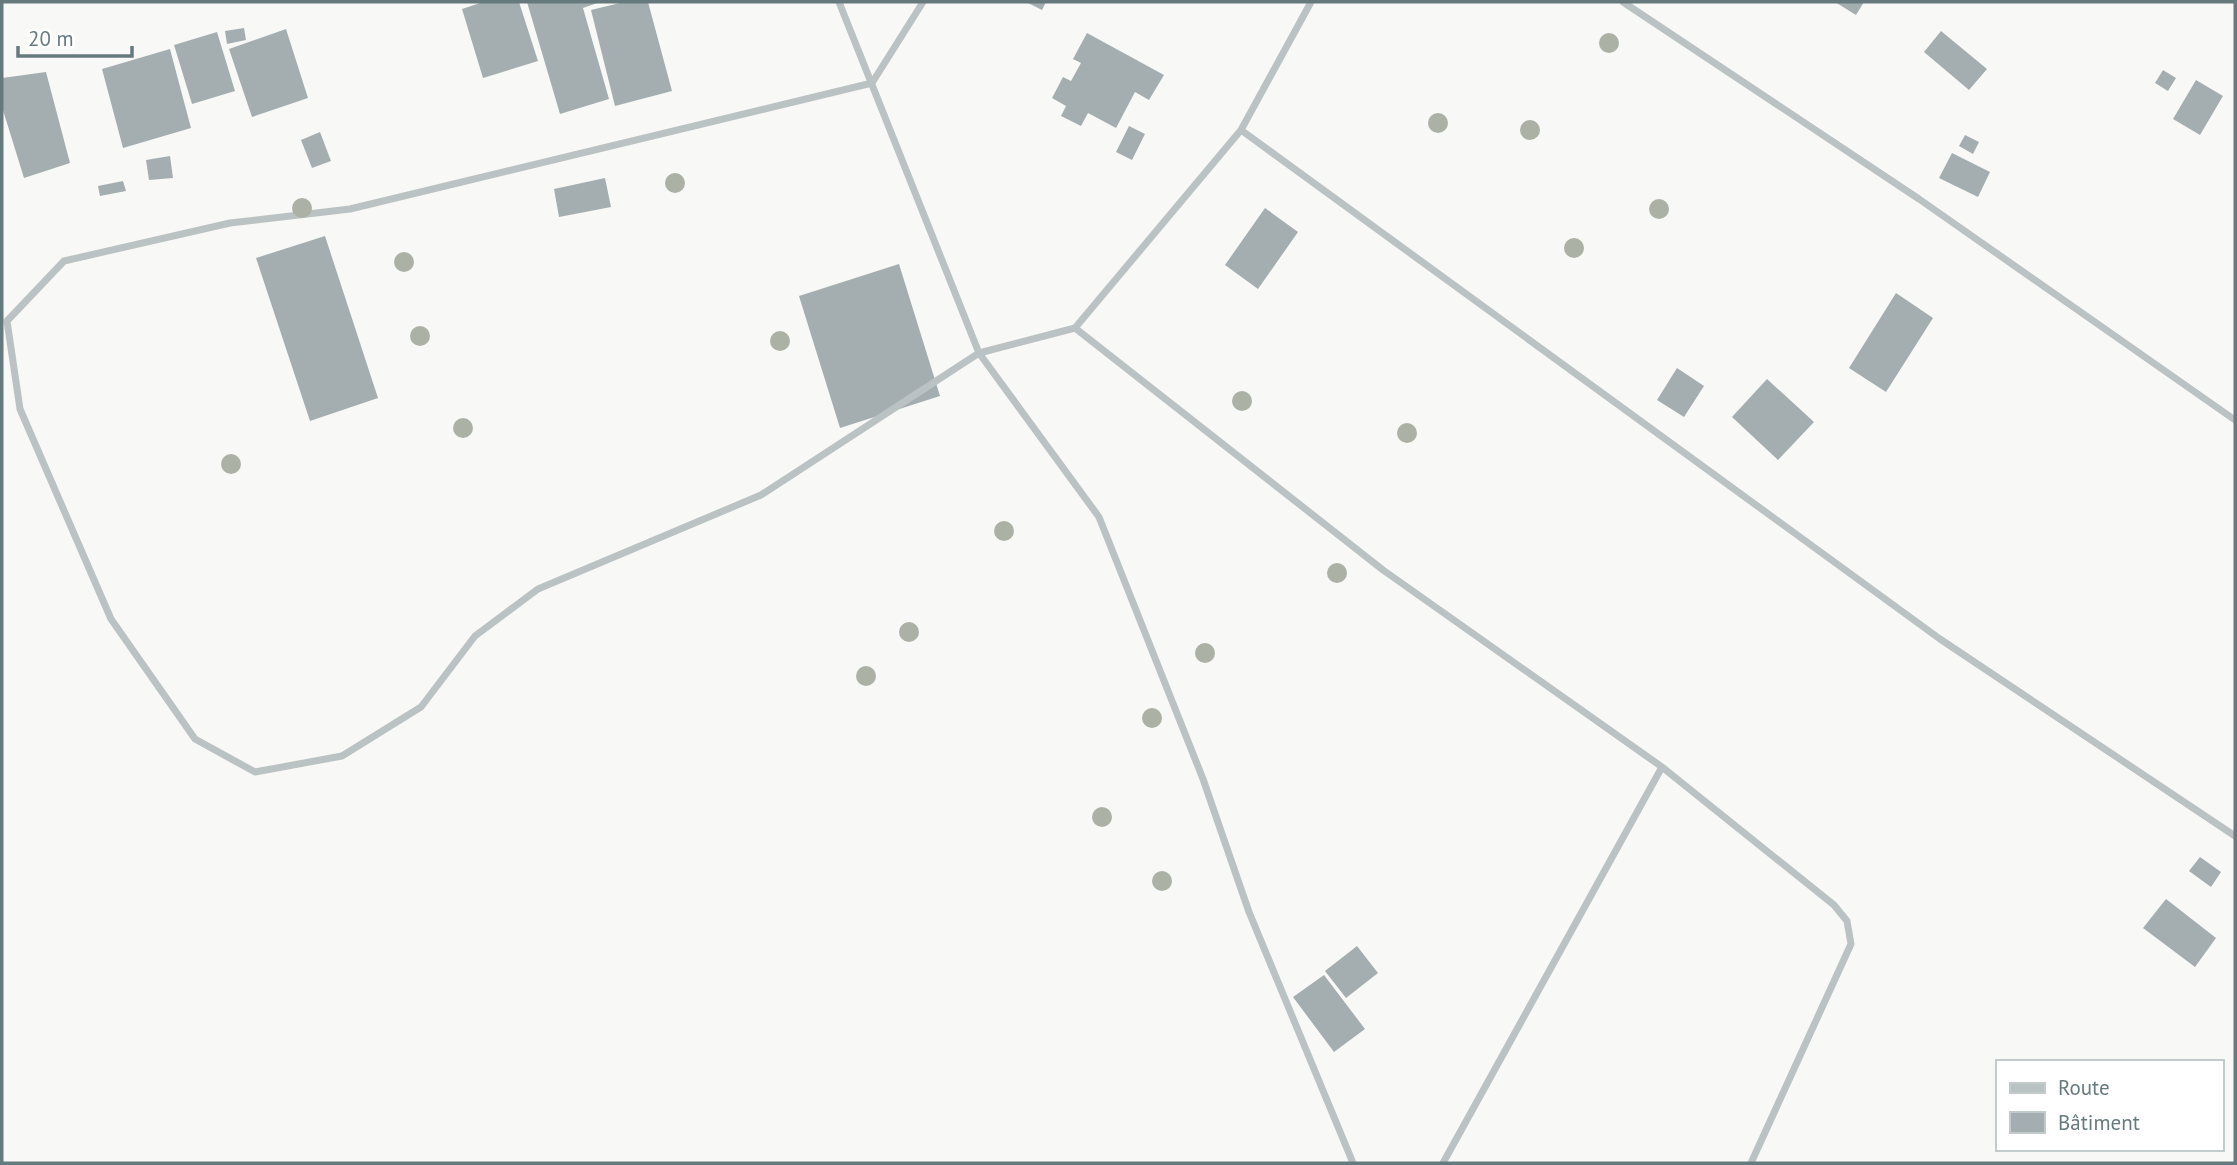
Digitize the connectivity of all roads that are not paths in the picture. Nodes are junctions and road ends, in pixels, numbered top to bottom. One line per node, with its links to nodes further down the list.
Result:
1 (839, 2): 5 (street)
2 (923, 2): 5 (street)
3 (1311, 2): 6 (street)
4 (1623, 2): 9 (street)
5 (872, 83): 8 (street); 8 (street)
6 (1241, 130): 7 (street); 11 (street)
7 (1075, 328): 8 (street); 10 (street)
8 (979, 353): 12 (street)
9 (2235, 421)
10 (1662, 767): 13 (street); 14 (street)
11 (2235, 836)
12 (1353, 1163)
13 (1443, 1163)
14 (1751, 1163)

